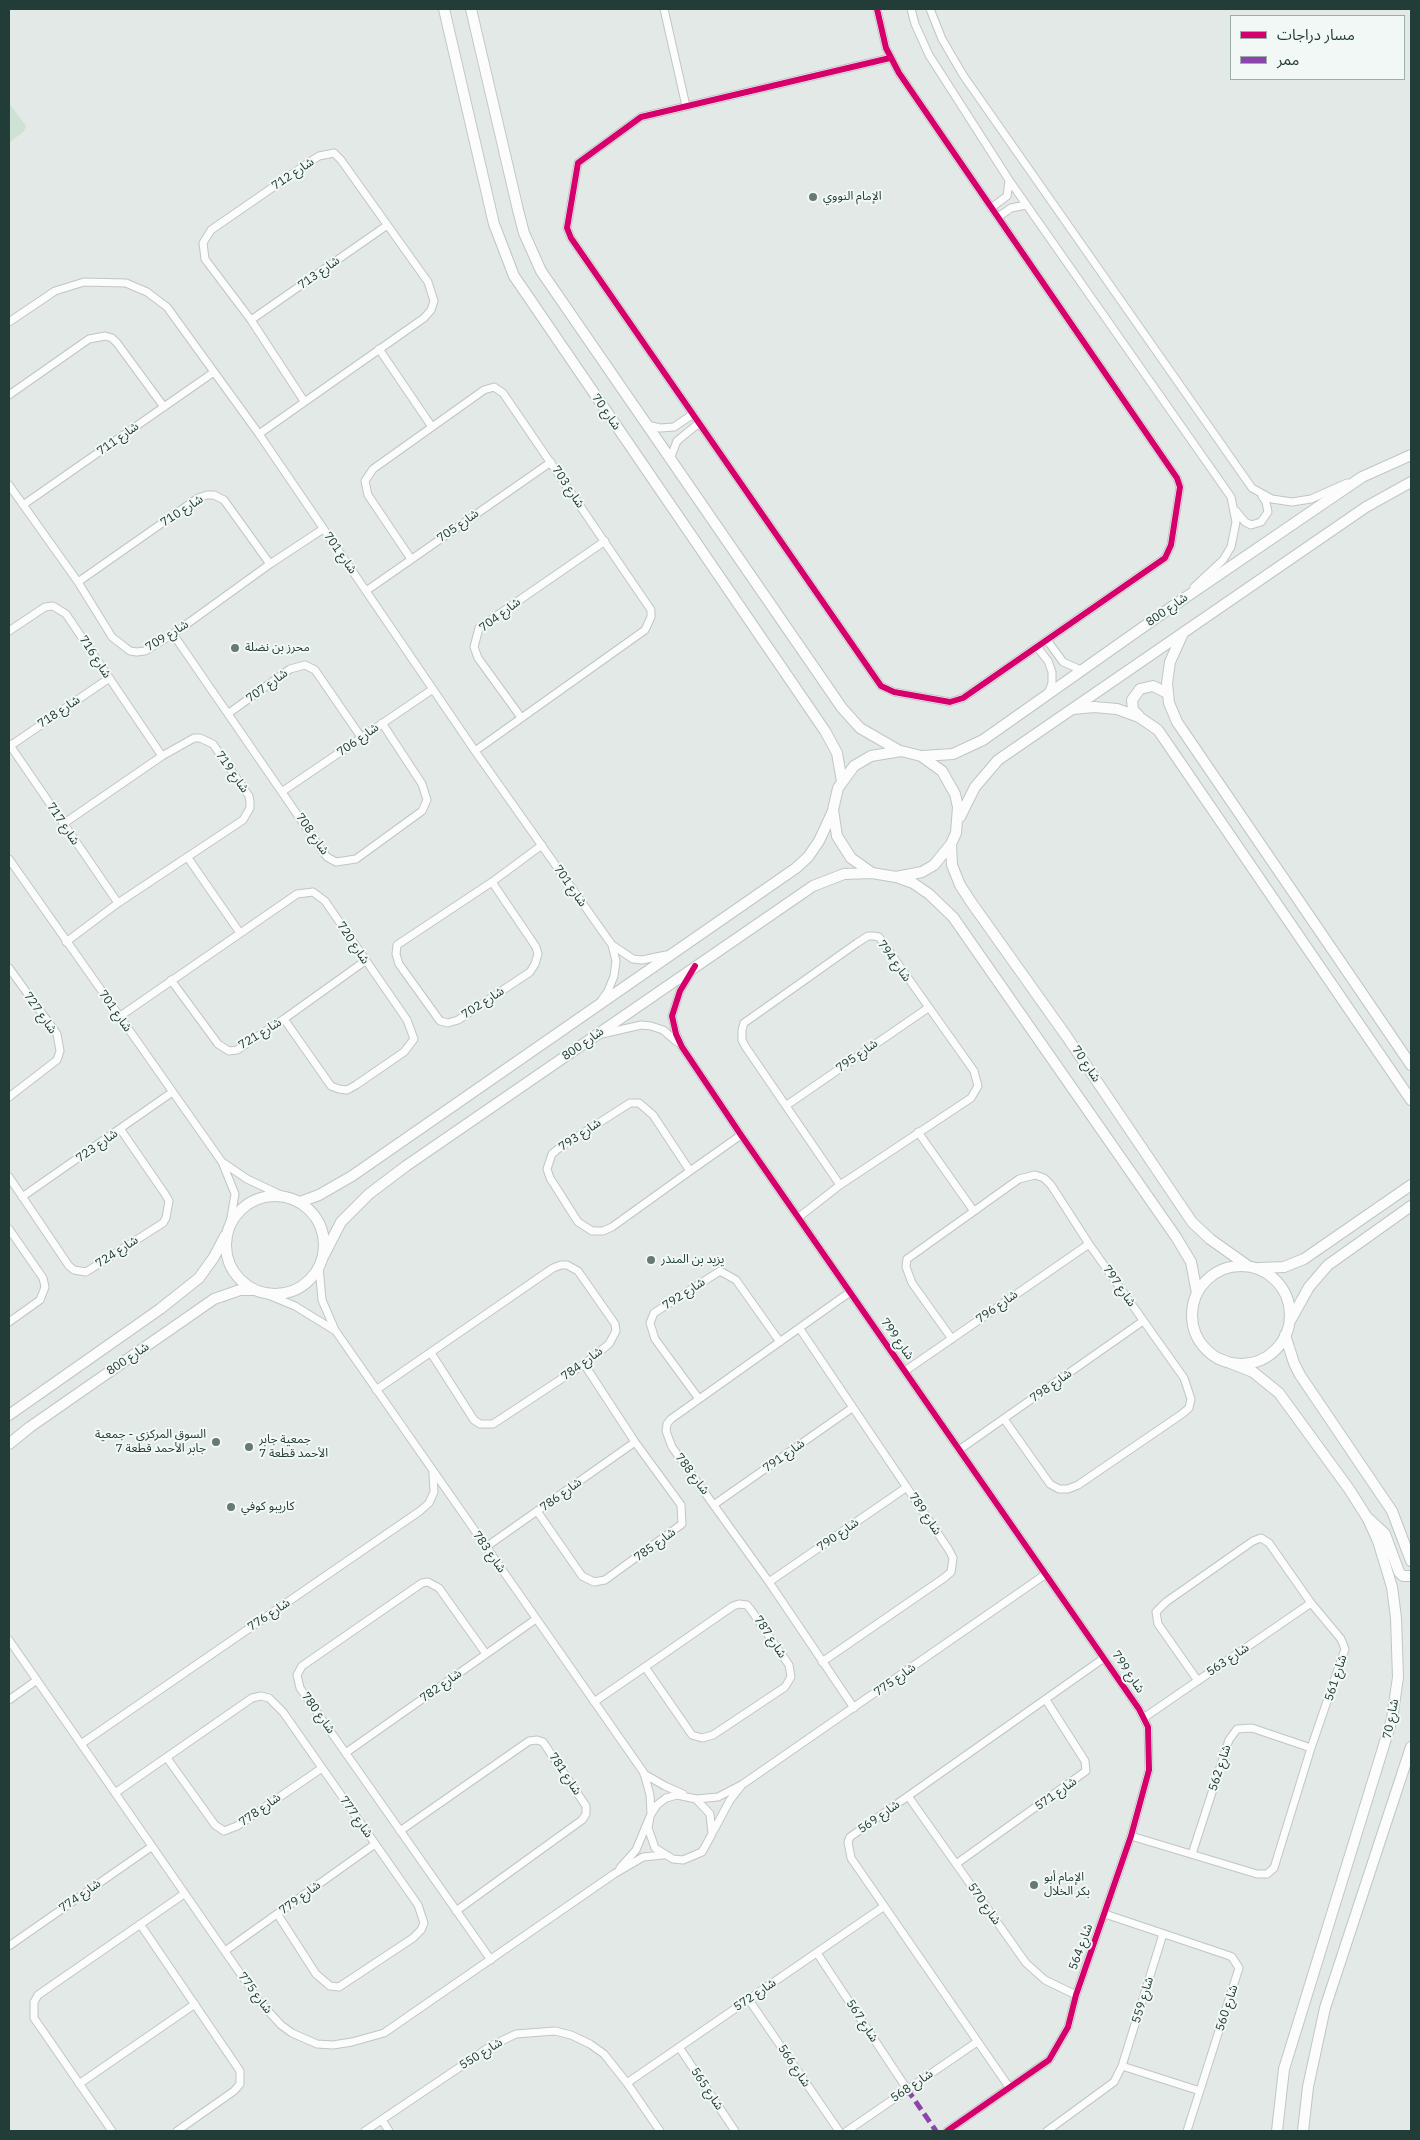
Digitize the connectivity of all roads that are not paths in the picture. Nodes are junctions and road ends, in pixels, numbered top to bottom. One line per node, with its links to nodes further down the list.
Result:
1 (444, 9): 63 (main road, شارع 70)
2 (471, 9): 23 (main road)
3 (664, 9): 8 (street)
4 (877, 9): 7 (street)
5 (911, 9): 9 (street)
6 (930, 9): 32 (street)
7 (890, 58): 8 (street); 11 (street)
8 (686, 106): 21 (street)
9 (1009, 180): 10 (street); 11 (street)
10 (1026, 205): 12 (street); 34 (street)
11 (991, 208): 12 (street)
12 (998, 217): 45 (street)
13 (386, 226): 14 (street, شارع 713); 14 (street, شارع 712); 16 (street, شارع 712)
14 (251, 320): 19 (street, شارع 712)
15 (9, 322): 17 (street, شارع 701)
16 (379, 349): 19 (street, شارع 712); 24 (street)
17 (214, 372): 20 (street, شارع 711); 25 (street, شارع 701)
18 (9, 395): 20 (street)
19 (304, 401): 25 (street, شارع 712)
20 (164, 407): 33 (street, شارع 711)
21 (693, 414): 22 (street); 23 (street)
22 (699, 423): 27 (street); 46 (street)
23 (647, 425): 27 (main road)
24 (432, 427): 28 (street, شارع 703); 37 (street, شارع 703)
25 (259, 434): 35 (street, شارع 701)
26 (1411, 454): 29 (main road, شارع 800)
27 (670, 460): 60 (main road)
28 (551, 462): 36 (street, شارع 703); 37 (street, شارع 705)
29 (1362, 477): 32 (street); 41 (main road, شارع 800)
30 (1411, 482): 43 (main road)
31 (9, 485): 33 (street, شارع 709)
32 (1262, 496): 34 (street)
33 (23, 505): 39 (street, شارع 709)
34 (1234, 509): 41 (street)
35 (323, 529): 38 (street, شارع 709); 40 (street, شارع 701)
36 (605, 541): 54 (street, شارع 703); 54 (street, شارع 704)
37 (411, 559): 40 (street, شارع 705)
38 (270, 564): 39 (street, شارع 710); 44 (street, شارع 709)
39 (78, 582): 44 (street, شارع 709)
40 (366, 591): 49 (street, شارع 701)
41 (1173, 606): 47 (main road, شارع 800)
42 (9, 631): 48 (street, شارع 716)
43 (1183, 632): 50 (main road); 52 (main road)
44 (173, 634): 53 (street, شارع 708)
45 (1047, 640): 46 (street); 47 (street)
46 (1037, 647): 51 (street)
47 (1081, 670): 51 (main road, شارع 800)
48 (108, 679): 58 (street, شارع 718); 61 (street, شارع 716)
49 (433, 689): 56 (street, شارع 706); 59 (street, شارع 701)
50 (1167, 693): 55 (main road); 90 (main road)
51 (1048, 694): 62 (main road, شارع 800)
52 (1070, 710): 55 (main road); 66 (main road)
53 (229, 713): 57 (street, شارع 707); 64 (street, شارع 708)
54 (520, 716): 59 (street, شارع 703)
55 (1139, 717): 93 (main road)
56 (382, 723): 57 (street, شارع 706); 64 (street, شارع 708)
57 (361, 737): 64 (street, شارع 706)
58 (9, 745): 67 (street, شارع 717)
59 (475, 751): 69 (street, شارع 701)
60 (901, 751): 62 (main road); 63 (main road)
61 (162, 756): 67 (street, شارع 719); 70 (street, شارع 719)
62 (921, 756): 66 (main road)
63 (842, 782): 65 (main road)
64 (283, 791)
65 (833, 810): 72 (main road); 79 (main road, شارع 800)
66 (958, 820): 68 (main road)
67 (63, 824): 75 (street, شارع 717)
68 (951, 844): 73 (main road); 115 (main road, شارع 70)
69 (542, 845): 74 (street, شارع 702); 78 (street, شارع 701)
70 (188, 858): 75 (street, شارع 719); 76 (street)
71 (9, 859): 77 (street, شارع 701)
72 (872, 872): 73 (main road); 81 (main road, شارع 800)
73 (896, 877): 118 (main road, شارع 70)
74 (492, 882): 74 (street, شارع 702)
75 (118, 903): 77 (street, شارع 719)
76 (240, 933): 80 (street, شارع 720); 83 (street, شارع 720)
77 (66, 942): 86 (street, شارع 701)
78 (612, 945): 79 (street, شارع 701); 85 (street, شارع 701)
79 (681, 950): 85 (main road, شارع 800)
80 (365, 961): 87 (street, شارع 721); 87 (street, شارع 720)
81 (695, 966): 88 (main road, شارع 800); 89 (street, شارع 799)
82 (10, 973): 92 (street, شارع 727)
83 (171, 980): 86 (street, شارع 720); 87 (street, شارع 721)
84 (928, 1008): 94 (street, شارع 795); 94 (street, شارع 794); 96 (street, شارع 794)
85 (593, 1011): 106 (main road, شارع 800)
86 (119, 1017): 91 (street, شارع 701)
87 (284, 1019)
88 (597, 1035): 89 (street, شارع 799); 114 (main road, شارع 800)
89 (682, 1047): 97 (street, شارع 799)
90 (1411, 1065)
91 (171, 1093): 95 (street, شارع 723); 98 (street, شارع 701)
92 (9, 1097)
93 (1411, 1100)
94 (787, 1105): 102 (street, شارع 794)
95 (121, 1130): 105 (street, شارع 723); 105 (street, شارع 724)
96 (918, 1132): 102 (street, شارع 794); 108 (street)
97 (740, 1135): 99 (street, شارع 793); 109 (street, شارع 799)
98 (222, 1162): 104 (street, شارع 701); 110 (street, شارع 701)
99 (690, 1171): 99 (street, شارع 793)
100 (9, 1177): 105 (street, شارع 724)
101 (1411, 1178): 103 (main road)
102 (840, 1185): 109 (street, شارع 794)
103 (1408, 1187): 115 (main road)
104 (283, 1196): 106 (main road); 110 (main road)
105 (22, 1197)
106 (300, 1202): 114 (main road)
107 (1411, 1206): 122 (main road)
108 (973, 1210): 113 (street, شارع 797); 126 (street, شارع 797)
109 (799, 1217): 117 (street, شارع 799)
110 (230, 1223): 112 (main road)
111 (9, 1229): 120 (street)
112 (227, 1233): 116 (main road); 135 (main road, شارع 800)
113 (1089, 1244): 121 (street, شارع 797); 126 (street, شارع 796)
114 (321, 1262): 119 (main road); 124 (street, شارع 783)
115 (1252, 1267): 118 (main road); 122 (main road)
116 (255, 1290): 119 (main road); 138 (main road, شارع 800)
117 (850, 1292): 123 (street, شارع 788); 131 (street, شارع 799)
118 (1197, 1293): 129 (main road)
119 (266, 1294): 124 (street, شارع 783)
120 (9, 1322)
121 (1143, 1322): 136 (street, شارع 798); 136 (street, شارع 797)
122 (1289, 1324): 125 (main road)
123 (800, 1329): 127 (street, شارع 788); 134 (street, شارع 789)
124 (335, 1330): 132 (street, شارع 783)
125 (1286, 1335): 129 (main road); 146 (main road)
126 (952, 1339): 131 (street, شارع 796)
127 (780, 1342): 133 (street, شارع 788); 133 (street, شارع 792)
128 (431, 1353): 130 (street, شارع 784); 130 (street, شارع 784); 132 (street, شارع 784)
129 (1220, 1359): 144 (main road, شارع 70)
130 (584, 1364): 137 (street, شارع 785)
131 (905, 1371): 139 (street, شارع 799)
132 (376, 1390): 140 (street, شارع 783)
133 (699, 1399): 142 (street, شارع 788)
134 (852, 1408): 141 (street, شارع 789); 142 (street, شارع 791)
135 (9, 1414)
136 (1004, 1419): 139 (street, شارع 798)
137 (635, 1442): 143 (street, شارع 786); 143 (street, شارع 785)
138 (9, 1444)
139 (959, 1450): 147 (street, شارع 799)
140 (433, 1472): 145 (street, شارع 783); 164 (street, شارع 776)
141 (907, 1487): 149 (street, شارع 790); 155 (street, شارع 789)
142 (715, 1504): 149 (street, شارع 788)
143 (537, 1511): 145 (street, شارع 786)
144 (1368, 1518): 148 (main road); 220 (main road, شارع 70)
145 (486, 1547): 151 (street, شارع 783)
146 (1411, 1561)
147 (1046, 1574): 154 (street, شارع 799); 162 (street, شارع 775)
148 (1411, 1576)
149 (769, 1582): 155 (street, شارع 788)
150 (1311, 1604): 158 (street, شارع 563); 158 (street, شارع 561); 166 (street, شارع 561)
151 (536, 1619): 153 (street, شارع 782); 161 (street, شارع 783)
152 (9, 1640): 157 (street, شارع 775)
153 (486, 1654): 167 (street, شارع 782); 167 (street, شارع 780)
154 (1104, 1658): 160 (street, شارع 569); 163 (street, شارع 799)
155 (822, 1662): 162 (street, شارع 788)
156 (645, 1667): 156 (street, شارع 787); 161 (street, شارع 787)
157 (37, 1680): 159 (street); 164 (street, شارع 775)
158 (1198, 1681): 163 (street, شارع 563)
159 (9, 1700)
160 (1046, 1700): 174 (street, شارع 569); 184 (street, شارع 571)
161 (594, 1702): 170 (street, شارع 783)
162 (854, 1708): 171 (street, شارع 775)
163 (1145, 1717): 179 (street, شارع 564)
164 (80, 1744): 172 (street, شارع 775)
165 (1411, 1747): 221 (main road, شارع 70)
166 (1311, 1748): 182 (street, شارع 562); 182 (street, شارع 561)
167 (347, 1752): 177 (street, شارع 780)
168 (167, 1758): 169 (street, شارع 777); 169 (street, شارع 778); 172 (street, شارع 777)
169 (322, 1768): 180 (street, شارع 777)
170 (644, 1773): 173 (street, شارع 783); 176 (street, شارع 783)
171 (743, 1784): 175 (street, شارع 775); 178 (street, شارع 775)
172 (115, 1793): 181 (street, شارع 775)
173 (687, 1796): 175 (street); 176 (street)
174 (908, 1796): 184 (street, شارع 570); 187 (street, شارع 569)
175 (696, 1799): 178 (street)
176 (650, 1815): 183 (street); 185 (street, شارع 775)
177 (400, 1831): 188 (street, شارع 780); 188 (street, شارع 781)
178 (712, 1834): 183 (street)
179 (1132, 1836): 182 (street, شارع 561); 189 (street, شارع 564)
180 (375, 1844): 190 (street, شارع 779); 190 (street, شارع 777)
181 (152, 1847): 186 (street, شارع 775); 193 (street, شارع 774)
182 (1192, 1854)
183 (663, 1855): 185 (street, شارع 775)
184 (956, 1864): 197 (street, شارع 570)
185 (614, 1874): 196 (street, شارع 775)
186 (184, 1894): 191 (street); 194 (street, شارع 775)
187 (883, 1906): 195 (street, شارع 572); 200 (street, شارع 569)
188 (456, 1911): 196 (street, شارع 780)
189 (1105, 1914): 192 (street, شارع 560); 197 (street, شارع 564)
190 (278, 1915): 194 (street, شارع 779)
191 (140, 1924): 199 (street); 203 (street)
192 (1163, 1934): 202 (street, شارع 559); 207 (street, شارع 560)
193 (9, 1946)
194 (225, 1951): 196 (street, شارع 775)
195 (817, 1953): 198 (street, شارع 572); 206 (street, شارع 567)
196 (491, 1960)
197 (1076, 1995): 205 (street, شارع 564)
198 (749, 2000): 201 (street, شارع 572); 215 (street, شارع 566)
199 (195, 2004): 203 (street); 210 (street)
200 (977, 2042): 205 (street, شارع 569); 206 (street, شارع 568)
201 (680, 2047): 204 (street, شارع 572); 214 (street, شارع 565)
202 (1122, 2066): 207 (street); 218 (street, شارع 559)
203 (79, 2084): 209 (street)
204 (627, 2084): 208 (street, شارع 550); 213 (street, شارع 550)
205 (1009, 2087): 217 (street, شارع 564)
206 (907, 2089): 216 (street, شارع 568)
207 (1200, 2091): 219 (street, شارع 560)
208 (382, 2120): 211 (street, شارع 550); 212 (street)
209 (112, 2131)
210 (177, 2131)
211 (365, 2131)
212 (389, 2131)
213 (660, 2131)
214 (735, 2131)
215 (839, 2131)
216 (847, 2131)
217 (947, 2131)
218 (1047, 2131)
219 (1187, 2131)
220 (1278, 2131)
221 (1303, 2131)

